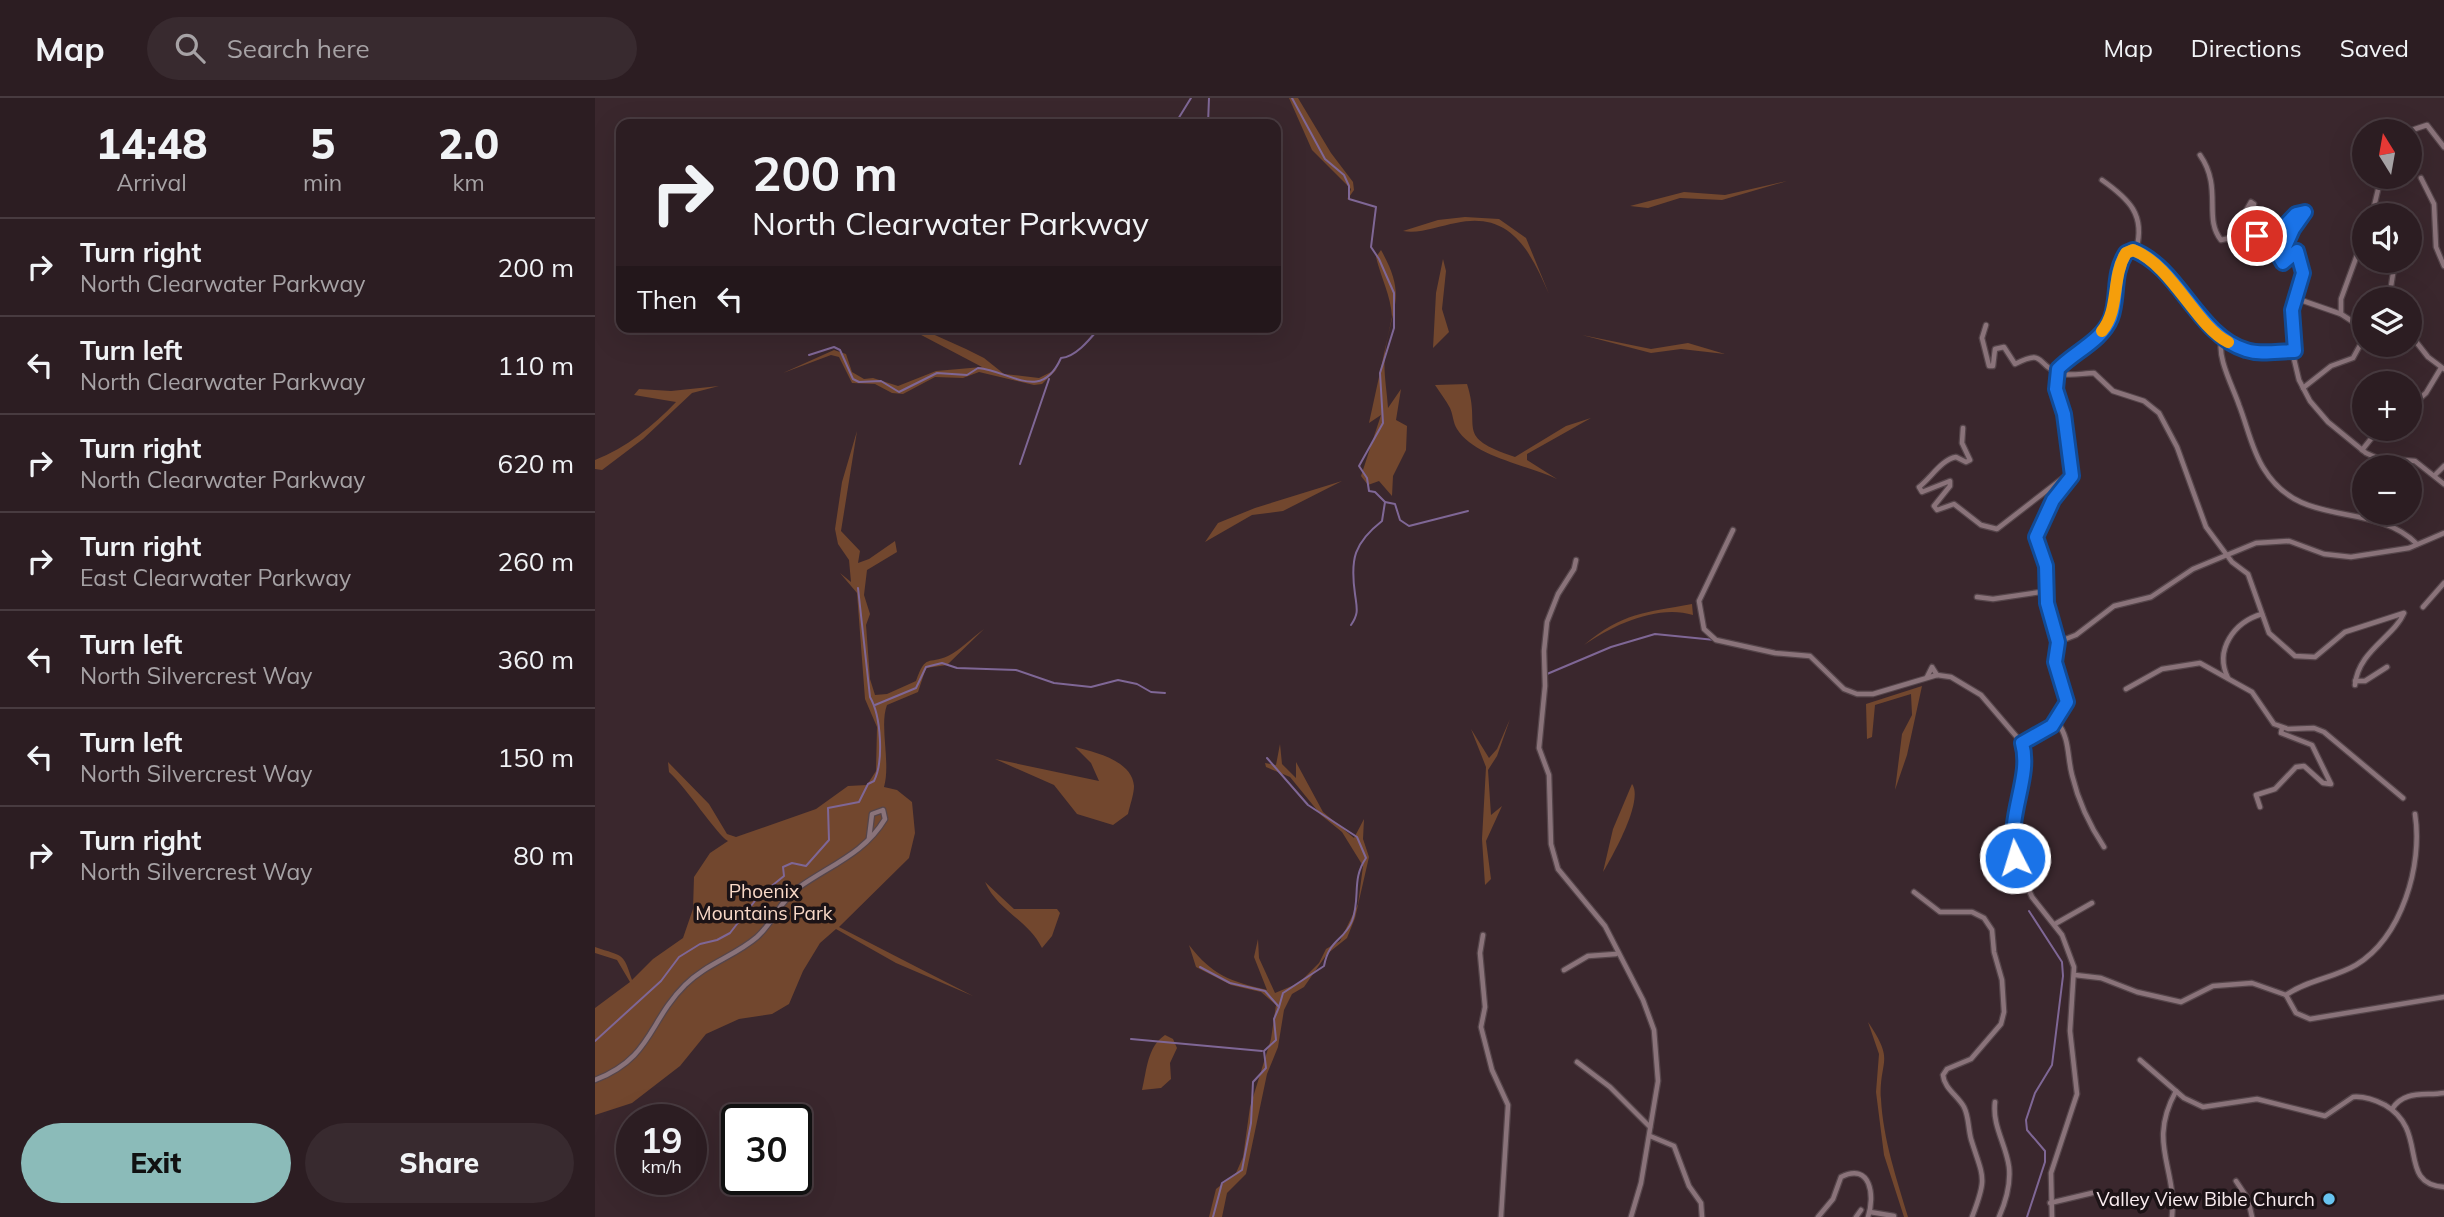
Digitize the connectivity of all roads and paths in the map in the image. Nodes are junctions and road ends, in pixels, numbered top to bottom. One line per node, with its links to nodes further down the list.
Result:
1 (2422, 127): 2 (street)
2 (2444, 147)
3 (2200, 155): 9 (street)
4 (2102, 180): 6 (street)
5 (2422, 180): 7 (street)
6 (2136, 250): 15 (street); 20 (street)
7 (2444, 266)
8 (2352, 269): 10 (street)
9 (2295, 298): 11 (street); 17 (street)
10 (2341, 299): 11 (street); 12 (street)
11 (2328, 309): 12 (street)
12 (2341, 314): 13 (street)
13 (2352, 321)
14 (1986, 325): 20 (street)
15 (2222, 339): 17 (street); 32 (street)
16 (2422, 349): 19 (street)
17 (2295, 351): 21 (street)
18 (2354, 357): 21 (street)
19 (2443, 369): 22 (street)
20 (2057, 373): 27 (street); 33 (street)
21 (2303, 388): 25 (street)
22 (2422, 396)
23 (1963, 428): 27 (street)
24 (2369, 441): 25 (street)
25 (2362, 450): 28 (street)
26 (2444, 466): 28 (street)
27 (2072, 471): 36 (street)
28 (2435, 475): 29 (street)
29 (2444, 484)
30 (1733, 530): 46 (street)
31 (2444, 533): 32 (street)
32 (2417, 544): 33 (street)
33 (2229, 555): 39 (street); 40 (street)
34 (1576, 560): 56 (street)
35 (2444, 583): 38 (street)
36 (2047, 591): 37 (street); 40 (street)
37 (1977, 597)
38 (2423, 607)
39 (2262, 614): 41 (street); 42 (street)
40 (2058, 642): 44 (street)
41 (2387, 667)
42 (2228, 678): 43 (street); 45 (street)
43 (2126, 689)
44 (2057, 722): 46 (street); 51 (street)
45 (2282, 728): 47 (street); 48 (street)
46 (2022, 743): 54 (street)
47 (2403, 798)
48 (2260, 807)
49 (2414, 814): 59 (street)
50 (869, 838): 50 (street); 63 (street)
51 (2104, 847)
52 (1914, 892): 82 (street)
53 (2092, 903): 54 (street)
54 (2055, 924): 58 (street)
55 (1483, 935): 77 (street)
56 (1616, 954): 57 (street); 68 (street)
57 (1564, 970)
58 (2075, 975): 59 (street); 73 (street)
59 (2286, 995): 60 (street)
60 (2444, 997)
61 (2140, 1060): 64 (street)
62 (1577, 1062): 68 (street)
63 (595, 1080)
64 (2176, 1091): 67 (street); 85 (street)
65 (2444, 1093): 67 (street)
66 (1995, 1102): 83 (street)
67 (2392, 1109): 71 (street)
68 (1650, 1127): 69 (street)
69 (1650, 1136): 78 (street); 79 (street)
70 (2236, 1181): 86 (street)
71 (2444, 1187)
72 (2092, 1193): 73 (street)
73 (2050, 1203): 84 (street)
74 (1861, 1210): 81 (street)
75 (1869, 1215): 76 (street); 80 (street)
76 (1894, 1216)
77 (1501, 1217)
78 (1631, 1217)
79 (1702, 1217)
80 (1818, 1217)
81 (1856, 1217)
82 (1972, 1217)
83 (1999, 1217)
84 (2052, 1217)
85 (2172, 1217)
86 (2252, 1217)

